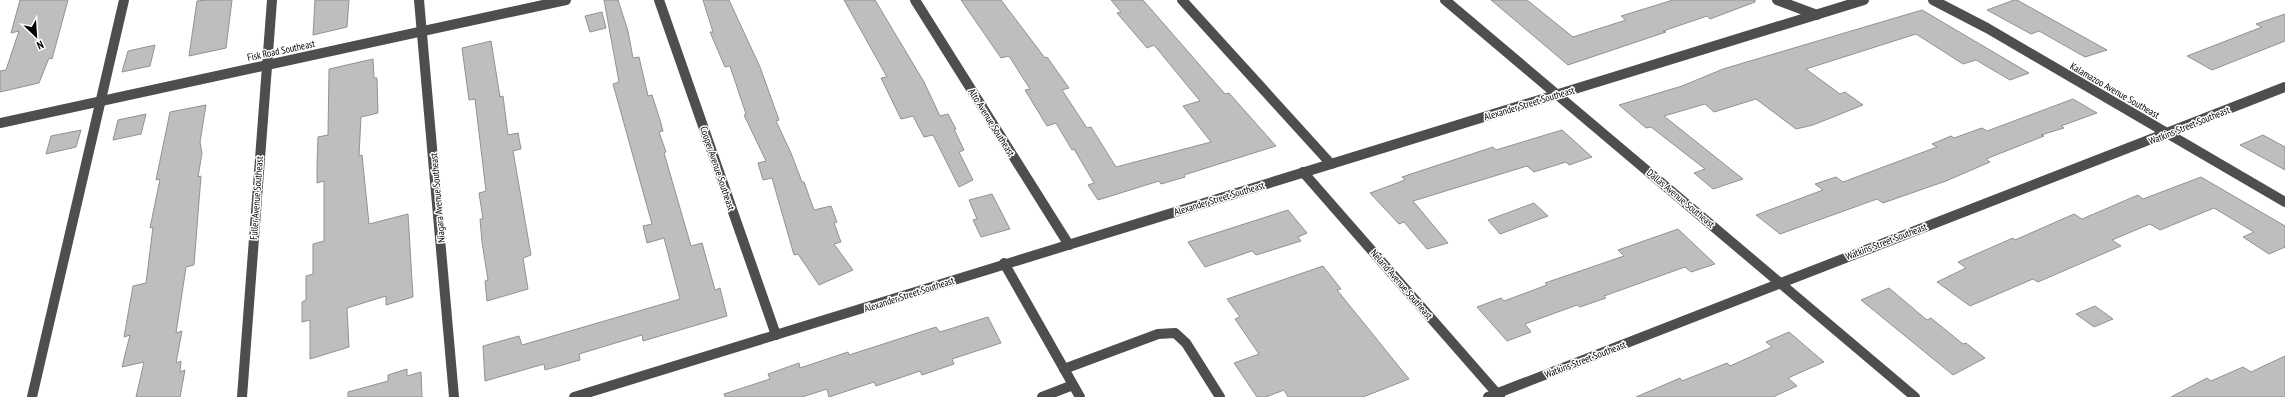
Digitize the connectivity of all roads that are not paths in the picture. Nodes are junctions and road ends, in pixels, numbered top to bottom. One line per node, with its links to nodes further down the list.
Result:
1 (124, 0): 17 (street)
2 (272, 0): 14 (street, Fuller Avenue Southeast)
3 (419, 0): 13 (street, Niagara Avenue Southeast)
4 (566, 0): 13 (street, Fisk Road Southeast)
5 (659, 0): 26 (street, Cooper Avenue Southeast)
6 (915, 0): 23 (street, Alto Avenue Southeast)
7 (1182, 0): 20 (street)
8 (1445, 0): 16 (street, Dallas Avenue Southeast)
9 (1777, 0): 12 (street)
10 (1864, 0): 12 (street, Alexander Street Southeast)
11 (1933, 0): 19 (street, Kalamazoo Avenue Southeast)
12 (1817, 15): 16 (street, Alexander Street Southeast)
13 (422, 31): 14 (street, Fisk Road Southeast); 32 (street, Niagara Avenue Southeast)
14 (266, 65): 17 (street, Fisk Road Southeast); 31 (street, Fuller Avenue Southeast)
15 (2285, 87): 19 (street, Watkins Street Southeast)
16 (1558, 94): 20 (street, Alexander Street Southeast); 25 (street, Dallas Avenue Southeast)
17 (100, 101): 18 (street, Fisk Road Southeast); 30 (street)
18 (0, 123)
19 (2168, 134): 22 (street, Kalamazoo Avenue Southeast); 25 (street, Watkins Street Southeast)
20 (1331, 164): 21 (street, Alexander Street Southeast)
21 (1303, 172): 23 (street, Alexander Street Southeast); 29 (street, Neland Avenue Southeast)
22 (2285, 202)
23 (1068, 245): 24 (street, Alexander Street Southeast)
24 (1004, 263): 26 (street, Alexander Street Southeast); 27 (street)
25 (1780, 282): 29 (street, Watkins Street Southeast); 37 (street, Dallas Avenue Southeast)
26 (776, 335): 33 (street, Alexander Street Southeast)
27 (1064, 369): 28 (street); 36 (street)
28 (1073, 385): 34 (street); 35 (street)
29 (1495, 396)
30 (32, 397)
31 (242, 397)
32 (454, 397)
33 (574, 397)
34 (1042, 397)
35 (1080, 397)
36 (1220, 397)
37 (1915, 397)

